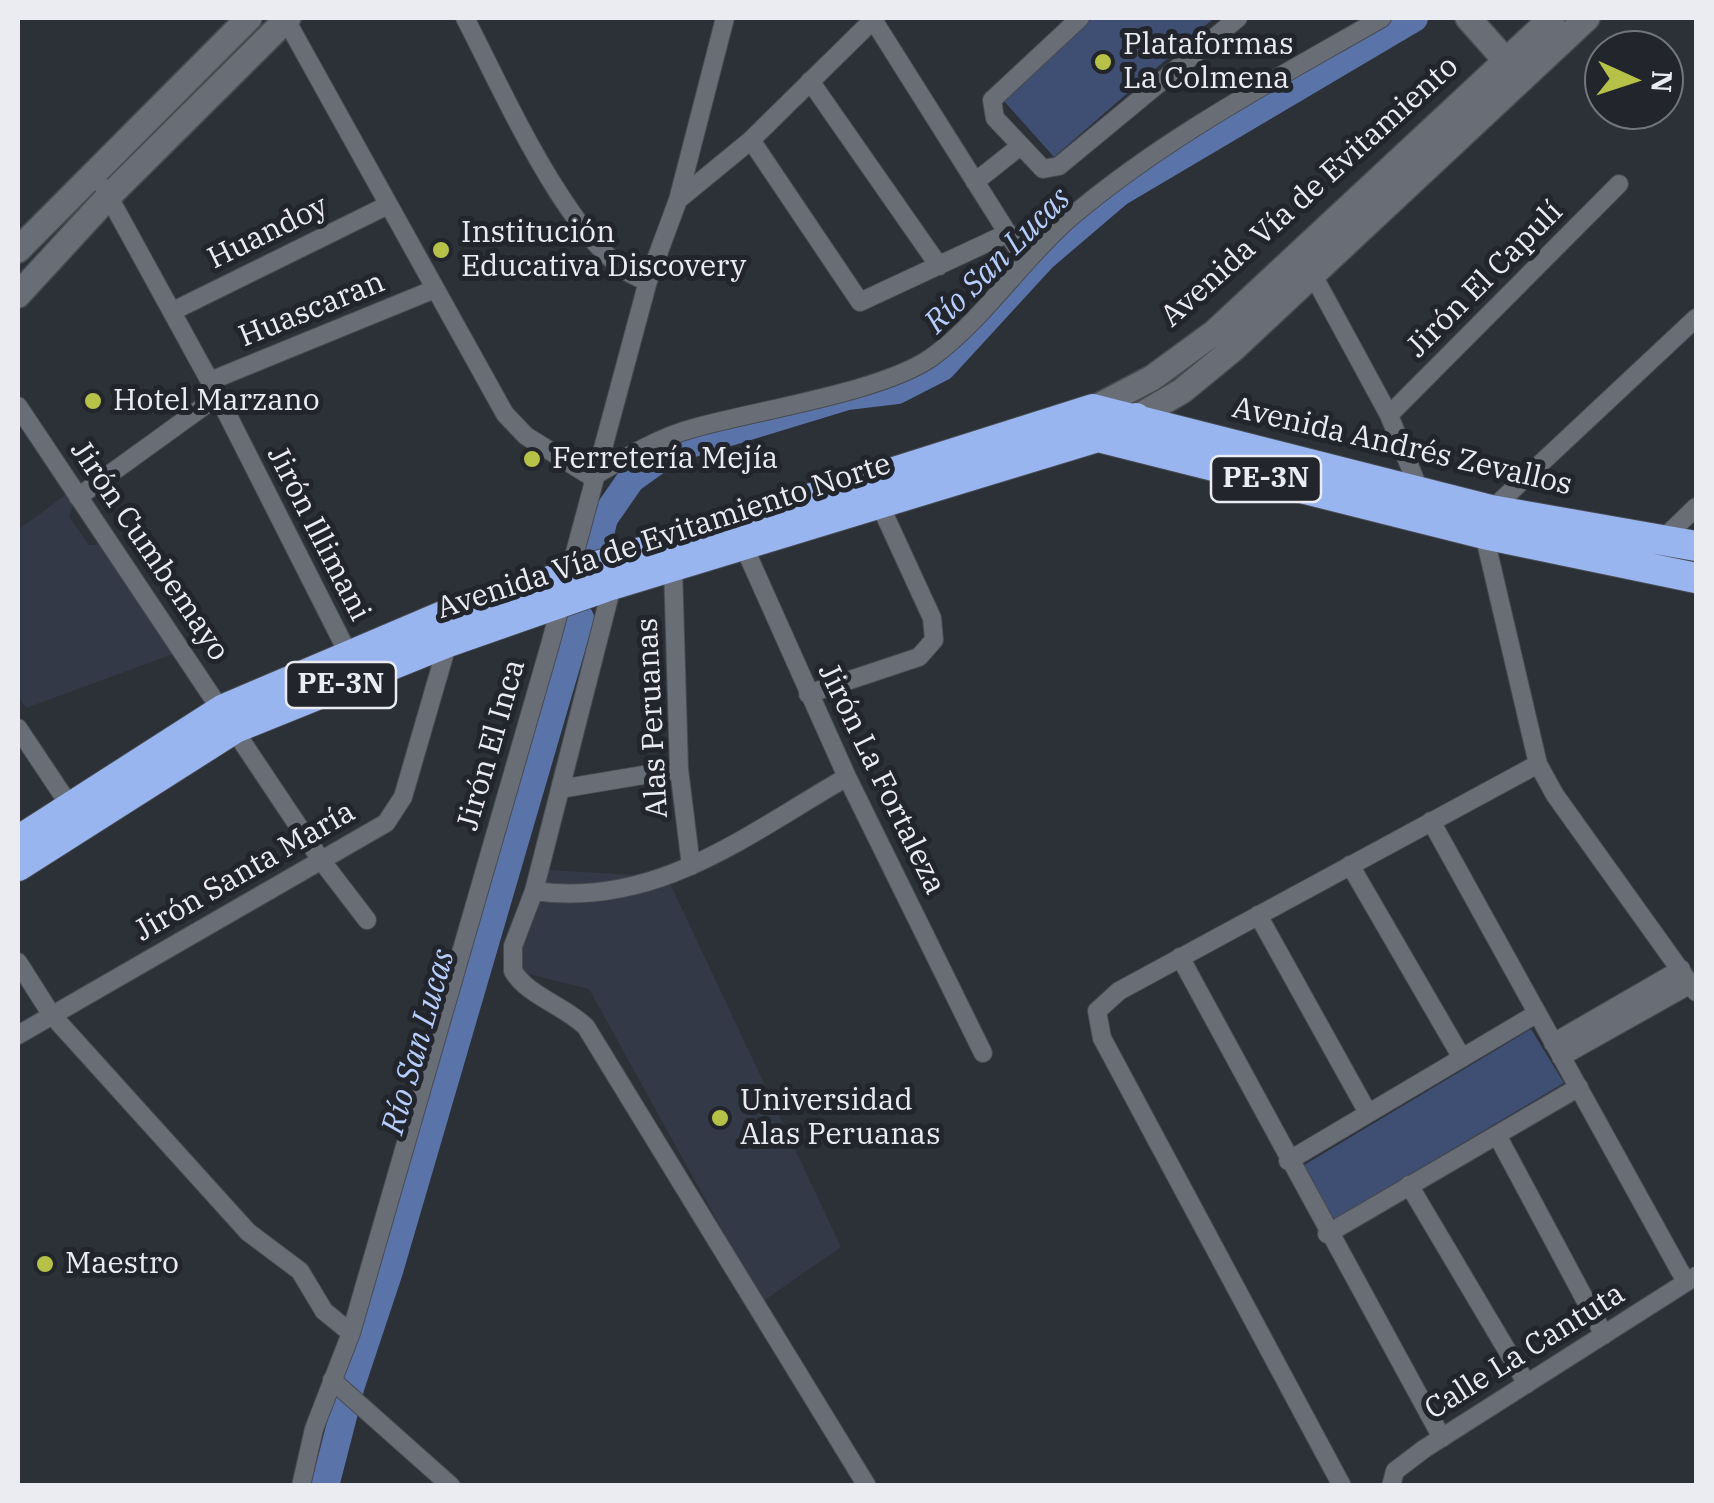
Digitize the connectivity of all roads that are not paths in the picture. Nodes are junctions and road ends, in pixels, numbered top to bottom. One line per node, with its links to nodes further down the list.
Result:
1 (249, 18): 18 (street)
2 (286, 18): 18 (street); 20 (street)
3 (465, 18): 26 (street)
4 (726, 18): 19 (street, Jirón El Inca)
5 (873, 18): 13 (street); 16 (street)
6 (1080, 18): 15 (street)
7 (1238, 18): 15 (street)
8 (1382, 18): 23 (street)
9 (1468, 18): 12 (street)
10 (1552, 18): 12 (street, Avenida Vía de Evitamiento)
11 (1587, 18): 12 (street, Avenida Vía de Evitamiento)
12 (1514, 70): 24 (street, Avenida Vía de Evitamiento)
13 (810, 82): 14 (street); 25 (street)
14 (751, 140): 19 (street); 25 (street)
15 (1020, 147): 16 (street)
16 (975, 182): 21 (street)
17 (1619, 184): 33 (street, Jirón El Capulí)
18 (102, 186): 22 (street); 28 (street); 29 (street, Jirón Illimani)
19 (678, 200): 26 (street, Jirón El Inca)
20 (388, 205): 27 (street); 29 (street, Huandoy)
21 (1008, 233): 23 (street); 25 (street)
22 (18, 250)
23 (1024, 260): 37 (street)
24 (1307, 264): 33 (street); 34 (street, Avenida Vía de Evitamiento); 35 (street, Avenida Vía de Evitamiento)
25 (938, 266)
26 (648, 282): 37 (street, Jirón El Inca)
27 (435, 289): 31 (street, Huascaran); 37 (street)
28 (18, 295)
29 (173, 311): 31 (street, Jirón Illimani)
30 (1696, 318): 42 (street)
31 (214, 389): 39 (street, Huascaran); 51 (street, Jirón Illimani)
32 (18, 406): 39 (street, Jirón Cumbemayo)
33 (1389, 415): 38 (street)
34 (1136, 418): 35 (highway, Avenida Vía de Evitamiento Norte / PE-3N); 38 (highway, Avenida Andrés Zevallos / PE-3N)
35 (1096, 423): 36 (highway, Avenida Andrés Zevallos / PE-3N); 40 (highway, Avenida Vía de Evitamiento Norte / PE-3N); 42 (highway, Avenida Andrés Zevallos / PE-3N)
36 (1048, 426): 43 (highway, Avenida Vía de Evitamiento Norte / PE-3N)
37 (592, 477): 49 (street, Jirón El Inca)
38 (1420, 492): 42 (highway, Avenida Andrés Zevallos / PE-3N)
39 (78, 496): 53 (street, Jirón Cumbemayo)
40 (880, 505): 43 (highway, Avenida Vía de Evitamiento Norte / PE-3N); 52 (street)
41 (1696, 507): 44 (street)
42 (1487, 522): 44 (highway, Avenida Andrés Zevallos / PE-3N); 48 (highway, Avenida Andrés Zevallos / PE-3N); 55 (street)
43 (740, 536): 46 (highway, Avenida Vía de Evitamiento Norte / PE-3N); 47 (highway, Avenida Vía de Evitamiento Norte / PE-3N); 52 (street, Jirón La Fortaleza)
44 (1664, 538): 45 (highway, Avenida Andrés Zevallos / PE-3N)
45 (1696, 546)
46 (673, 567): 47 (highway, Avenida Vía de Evitamiento Norte / PE-3N); 56 (street, Alas Peruanas)
47 (611, 573): 49 (highway, Avenida Vía de Evitamiento Norte / PE-3N); 58 (street)
48 (1696, 578)
49 (569, 586): 50 (highway, Avenida Vía de Evitamiento Norte / PE-3N); 51 (highway, Avenida Vía de Evitamiento Norte / PE-3N); 85 (street, Jirón El Inca)
50 (448, 642): 53 (highway, Avenida Vía de Evitamiento Norte / PE-3N); 62 (street, Jirón Santa María)
51 (348, 654): 53 (highway, PE-3N)
52 (808, 694): 57 (street, Jirón La Fortaleza)
53 (229, 718): 59 (highway, PE-3N); 62 (street, Jirón Cumbemayo)
54 (18, 728): 59 (street)
55 (1538, 764): 60 (street); 71 (street)
56 (679, 769): 58 (street); 65 (street, Alas Peruanas)
57 (847, 777): 65 (street); 76 (street, Jirón La Fortaleza)
58 (560, 790): 66 (street)
59 (77, 816): 61 (highway, PE-3N); 64 (highway, PE-3N)
60 (1431, 821): 63 (street); 73 (street)
61 (18, 841)
62 (322, 860): 68 (street, Jirón Cumbemayo); 72 (street, Jirón Santa María)
63 (1350, 865): 67 (street); 77 (street)
64 (18, 866)
65 (691, 866): 66 (street)
66 (534, 891): 93 (street)
67 (1258, 915): 69 (street); 79 (street)
68 (368, 920)
69 (1180, 957): 81 (street); 94 (street)
70 (18, 962): 72 (street)
71 (1689, 982): 75 (street)
72 (51, 1014): 74 (street, Jirón Santa María); 85 (street)
73 (1536, 1014): 75 (street); 77 (street)
74 (18, 1035)
75 (1557, 1050): 78 (street)
76 (983, 1053)
77 (1462, 1058): 79 (street)
78 (1579, 1087): 80 (street); 84 (street)
79 (1368, 1114): 81 (street)
80 (1497, 1135): 82 (street); 86 (street)
81 (1288, 1160): 83 (street)
82 (1409, 1186): 83 (street); 88 (street)
83 (1327, 1234): 89 (street)
84 (1691, 1279): 86 (street, Calle La Cantuta)
85 (350, 1334): 87 (street, Jirón El Inca)
86 (1604, 1335): 88 (street, Calle La Cantuta)
87 (335, 1382): 91 (street, Jirón El Inca); 92 (street)
88 (1526, 1384): 89 (street, Calle La Cantuta)
89 (1442, 1438): 90 (street, Calle La Cantuta)
90 (1392, 1484)
91 (301, 1486)
92 (451, 1486)
93 (867, 1486)
94 (1342, 1486)

